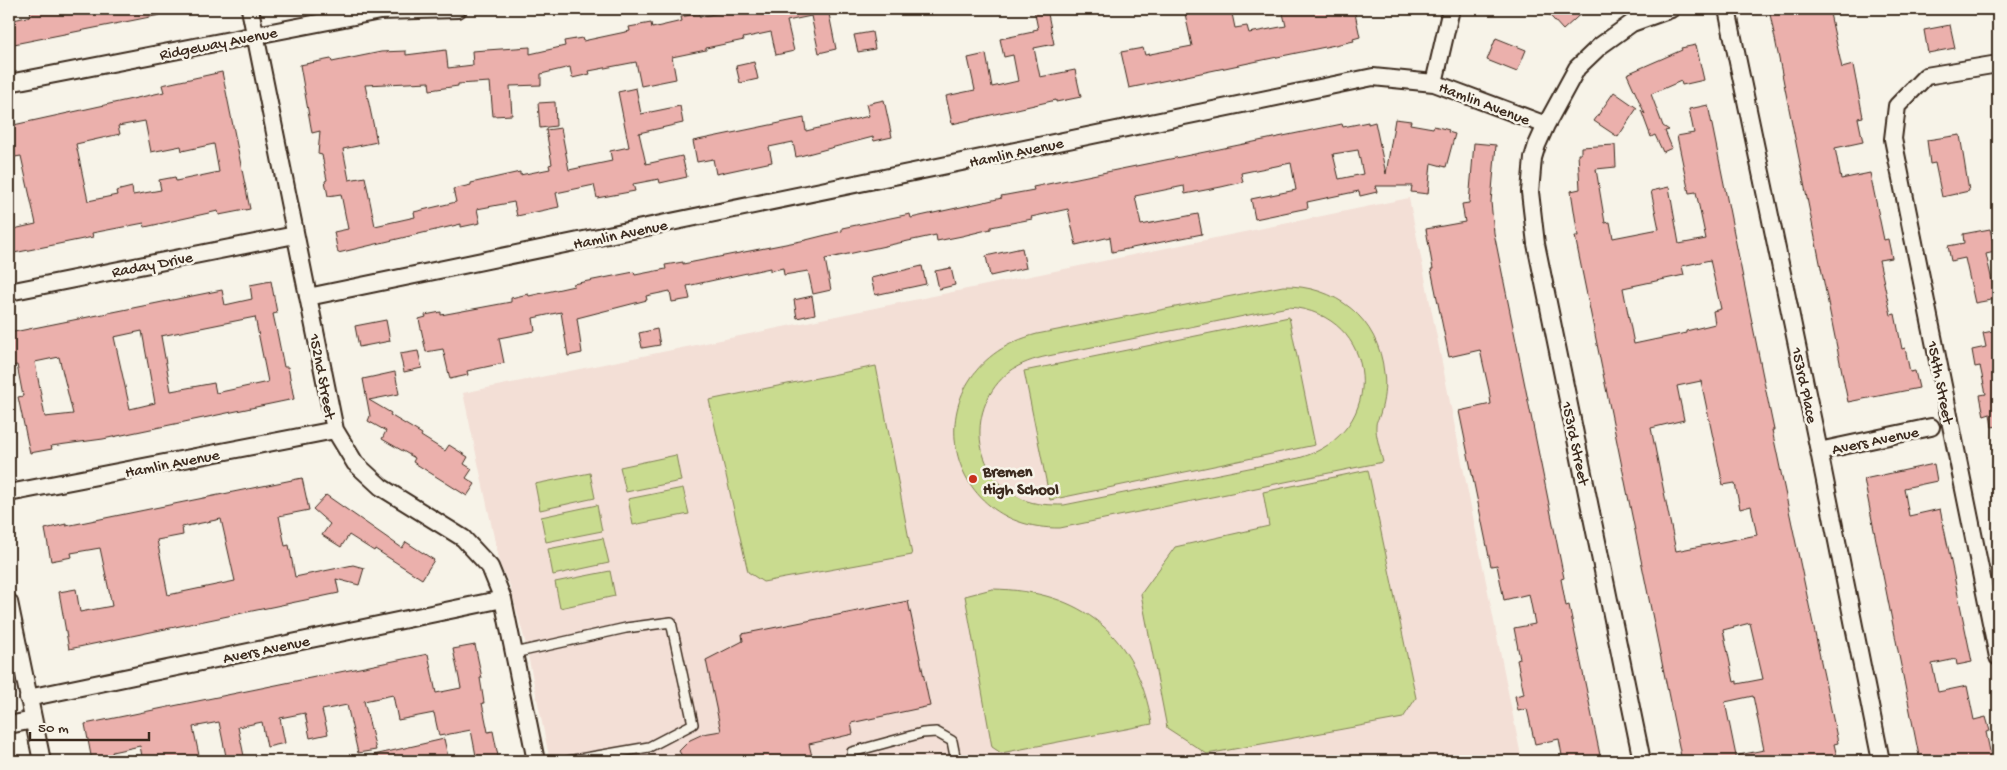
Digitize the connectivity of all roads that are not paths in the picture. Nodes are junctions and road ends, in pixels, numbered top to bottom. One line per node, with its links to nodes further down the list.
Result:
1 (250, 9): 6 (street, 152nd Street)
2 (458, 9): 6 (street, Ridgeway Avenue)
3 (1451, 9): 9 (street)
4 (1671, 9): 10 (street, Hamlin Avenue)
5 (1727, 9): 16 (street, 153rd Place)
6 (254, 34): 8 (street, Ridgeway Avenue); 11 (street, 152nd Street)
7 (1998, 64): 21 (street, 154th Street)
8 (9, 83)
9 (1434, 83): 10 (street, Hamlin Avenue); 13 (street, Hamlin Avenue)
10 (1546, 125): 30 (street, 153rd Street)
11 (295, 234): 12 (street, Raday Drive); 13 (street, 152nd Street)
12 (9, 292)
13 (308, 297): 15 (street, 152nd Street)
14 (1931, 427): 16 (street, Avers Avenue)
15 (335, 430): 17 (street, Hamlin Avenue); 18 (street, 152nd Street)
16 (1820, 451): 31 (street, 153rd Place)
17 (9, 494)
18 (503, 599): 20 (street, 152nd Street); 22 (street, Avers Avenue)
19 (9, 602): 22 (street)
20 (514, 653): 26 (street, 152nd Street); 27 (lane)
21 (1998, 657)
22 (28, 698): 23 (street)
23 (33, 720): 24 (street); 25 (street)
24 (9, 725)
25 (42, 761)
26 (536, 761)
27 (568, 761)
28 (853, 761): 29 (lane)
29 (956, 761)
30 (1642, 761)
31 (1881, 761)

